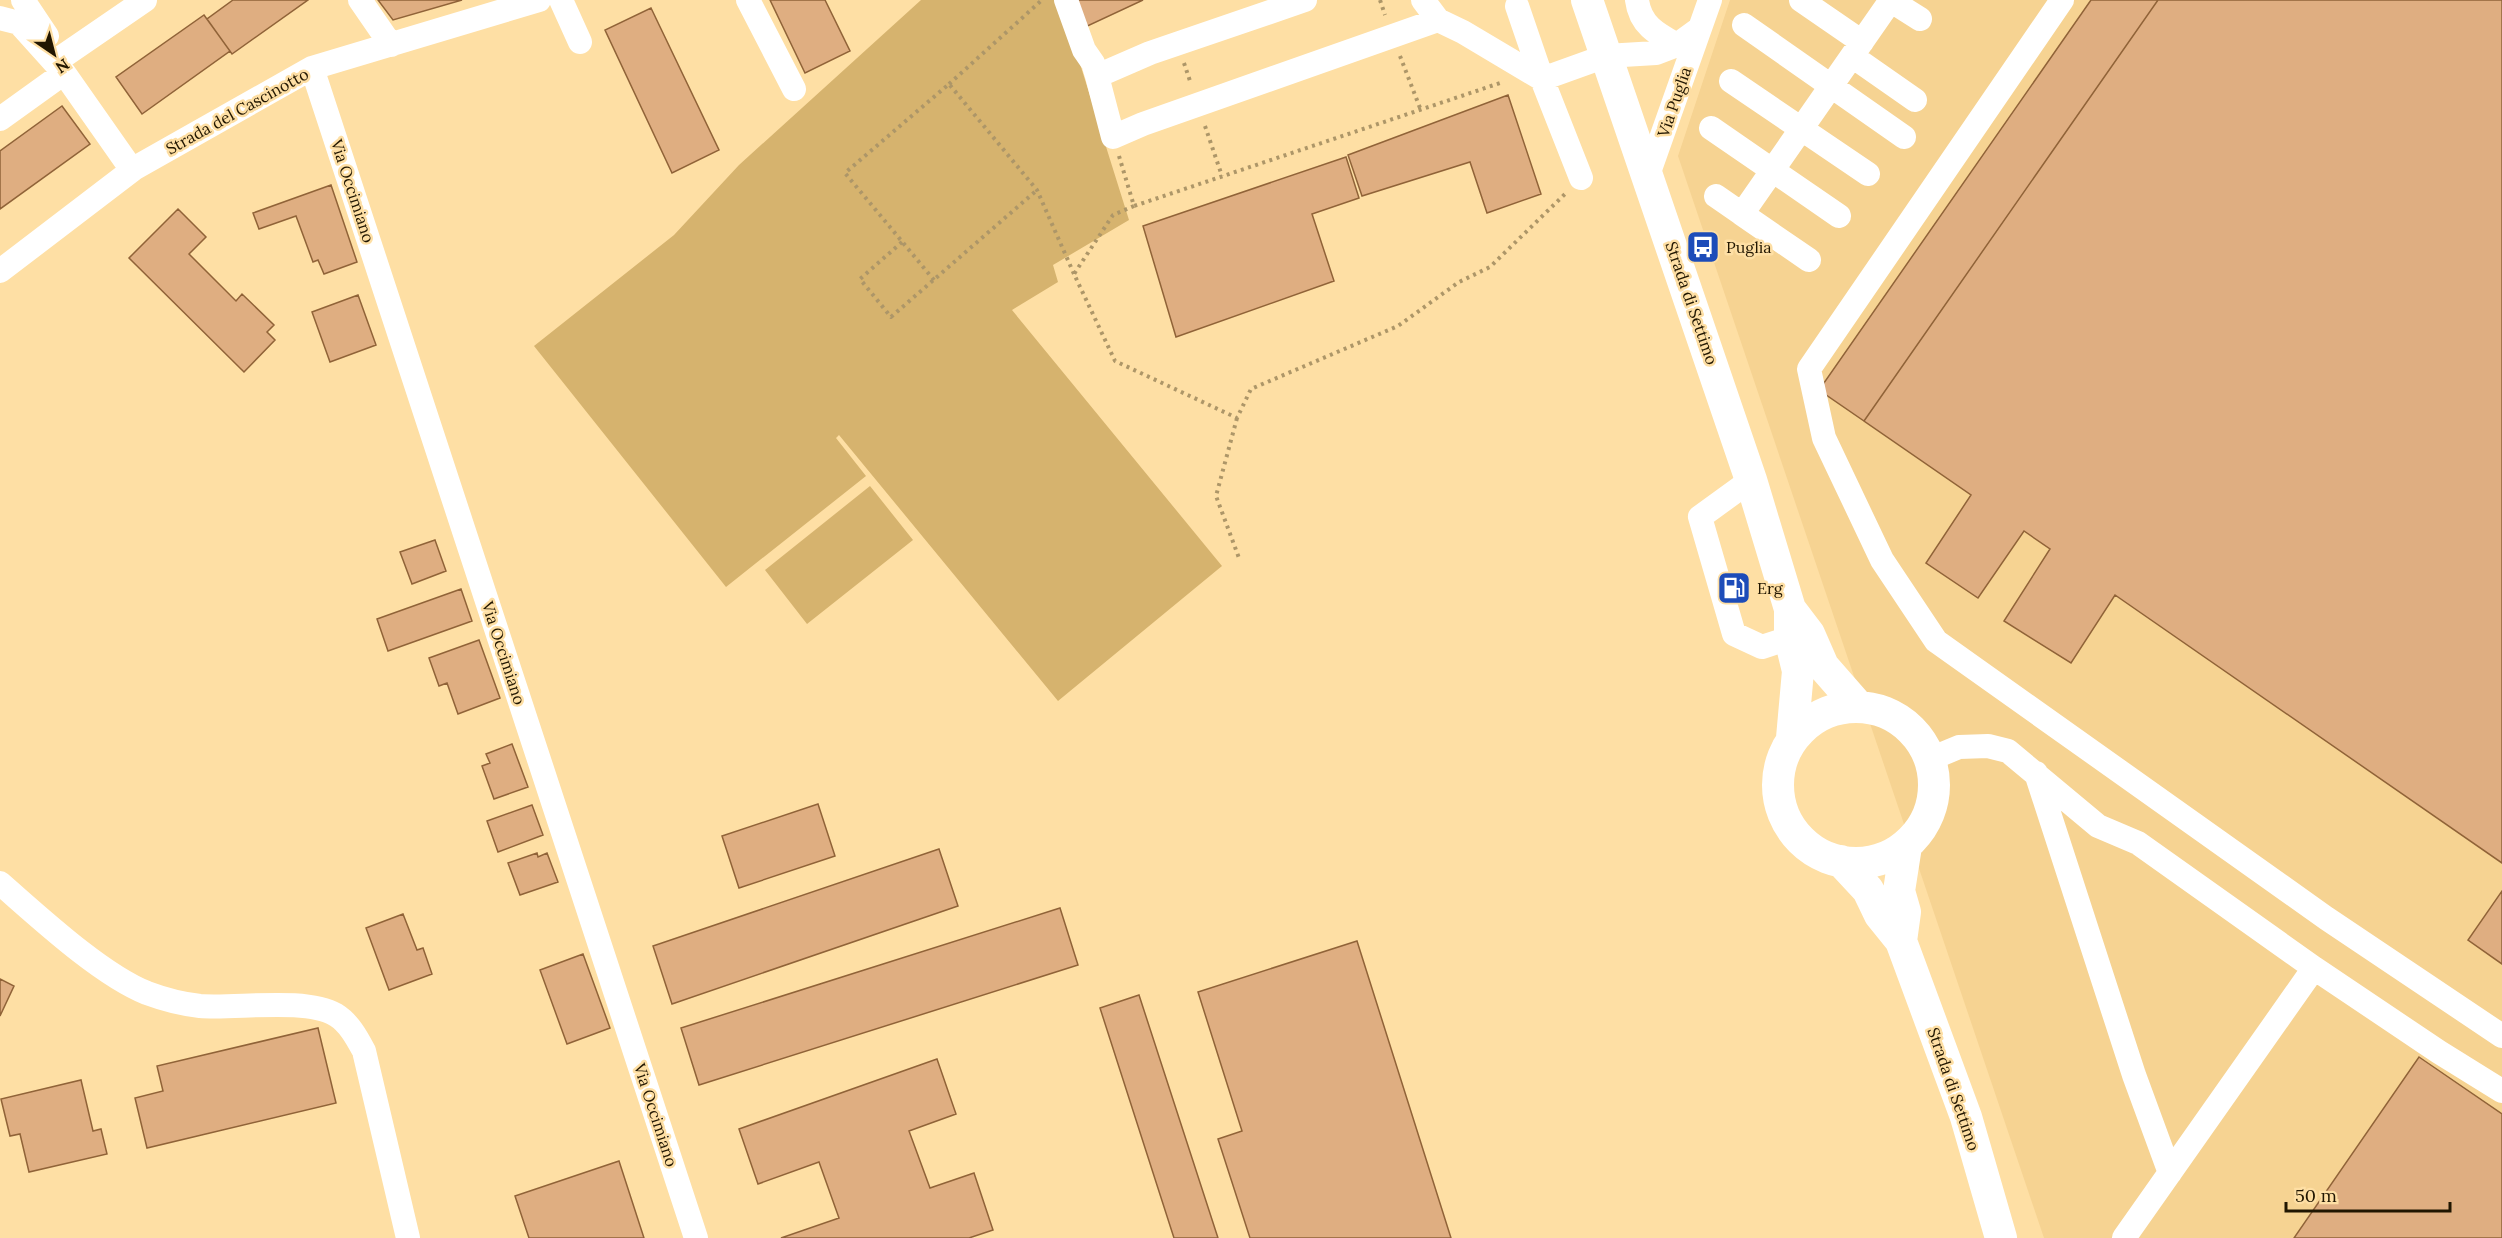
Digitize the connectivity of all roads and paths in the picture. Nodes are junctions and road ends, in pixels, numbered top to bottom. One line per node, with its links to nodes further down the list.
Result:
1 (23, 0): 28 (street)
2 (145, 0): 28 (street)
3 (360, 0): 24 (street)
4 (539, 0): 24 (street, Strada del Cascinotto)
5 (561, 0): 23 (street)
6 (748, 0): 35 (street)
7 (1042, 0): 33 (path)
8 (1066, 0): 30 (street)
9 (1305, 0): 30 (street)
10 (1423, 0): 20 (street)
11 (1587, 0): 27 (main road, Strada di Settimo)
12 (1637, 0): 25 (street, Via Puglia)
13 (1710, 0): 22 (street, Via Puglia)
14 (1801, 0): 26 (street)
15 (1891, 0): 19 (street); 26 (street)
16 (2062, 0): 70 (street)
17 (1523, 2): 31 (street)
18 (0, 18): 28 (street)
19 (1920, 19)
20 (1438, 20): 31 (street); 41 (street)
21 (1744, 25): 34 (street)
22 (1699, 29): 25 (street, Via Puglia); 45 (street, Via Puglia)
23 (580, 42)
24 (392, 45): 29 (street, Strada del Cascinotto)
25 (1677, 45): 27 (street, Via Puglia)
26 (1857, 49): 34 (street); 36 (street)
27 (1606, 56): 31 (street, Via Puglia); 45 (main road, Strada di Settimo)
28 (63, 65): 37 (street); 42 (street)
29 (312, 69): 42 (street, Strada del Cascinotto); 74 (street, Via Occimiano)
30 (1097, 76): 41 (street)
31 (1542, 78): 46 (street); 49 (path)
32 (1731, 81): 39 (street)
33 (949, 84): 47 (path); 52 (path)
34 (1832, 86): 39 (street); 40 (street)
35 (794, 89)
36 (1915, 100)
37 (0, 119)
38 (1711, 128): 43 (street)
39 (1802, 129): 43 (street); 44 (street)
40 (1904, 136)
41 (1113, 137): 49 (path)
42 (134, 169): 54 (street, Strada del Cascinotto)
43 (1773, 171): 50 (street); 51 (street)
44 (1868, 174)
45 (1648, 175): 58 (main road, Strada di Settimo)
46 (1581, 178): 57 (path)
47 (1037, 190): 55 (path); 56 (path)
48 (1716, 196): 50 (street)
49 (1134, 206): 55 (path)
50 (1742, 214): 53 (street)
51 (1839, 216)
52 (902, 242): 56 (path); 56 (path)
53 (1809, 260)
54 (0, 271)
55 (1074, 274): 57 (path)
56 (934, 280)
57 (1237, 418): 59 (path)
58 (1751, 480): 60 (main road, Strada di Settimo); 60 (street)
59 (1239, 558)
60 (1790, 623): 61 (main road, Strada di Settimo); 62 (main road, Strada di Settimo)
61 (1858, 706): 62 (main road); 63 (main road)
62 (1792, 738): 66 (main road)
63 (1930, 759): 64 (street); 65 (main road)
64 (2036, 773): 69 (street); 72 (street)
65 (1906, 846): 66 (main road); 68 (main road, Strada di Settimo)
66 (1841, 861): 68 (main road, Strada di Settimo)
67 (0, 884): 73 (street)
68 (1901, 941): 75 (main road, Strada di Settimo)
69 (2314, 968): 71 (street); 72 (street)
70 (2502, 1036)
71 (2502, 1090)
72 (2170, 1173): 76 (street)
73 (408, 1238)
74 (696, 1238)
75 (2001, 1238)
76 (2124, 1238)

